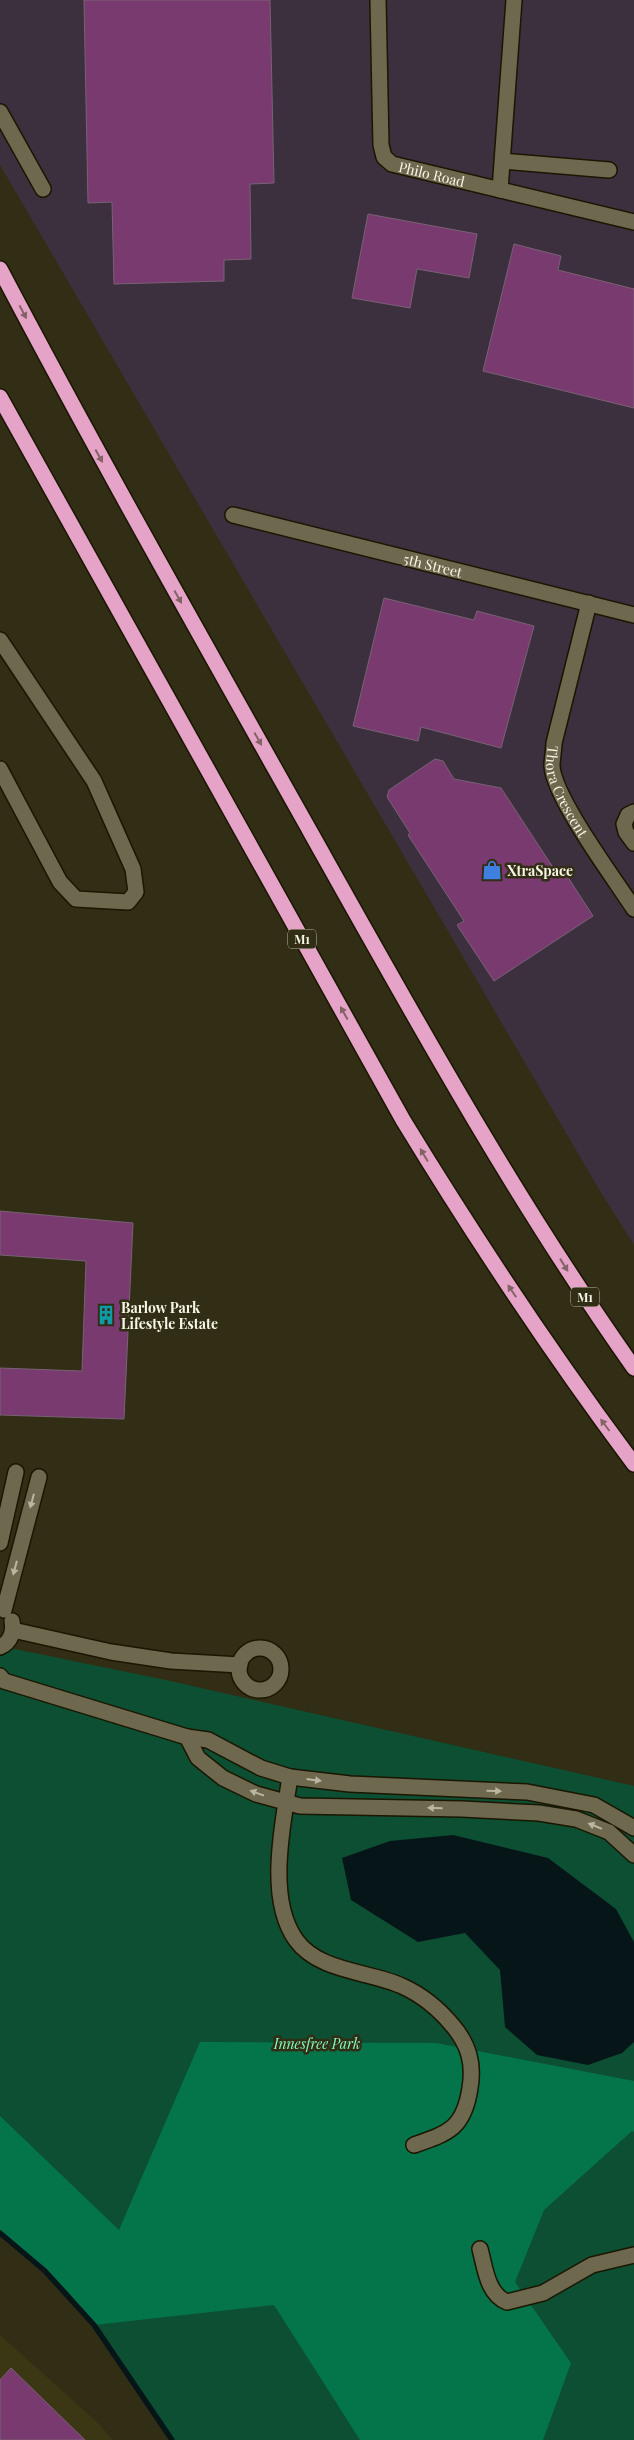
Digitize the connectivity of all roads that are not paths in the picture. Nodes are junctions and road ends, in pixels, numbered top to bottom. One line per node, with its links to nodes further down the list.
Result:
1 (378, 0): 7 (lane, Philo Road)
2 (514, 0): 4 (lane)
3 (0, 112): 6 (lane)
4 (503, 161): 5 (lane); 7 (lane)
5 (609, 170)
6 (43, 189)
7 (500, 190): 8 (lane, Philo Road)
8 (634, 222)
9 (0, 269): 19 (highway, M1, one-way to 19)
10 (0, 397): 20 (highway, M1, one-way to 10)
11 (233, 515): 12 (lane, 5th Street)
12 (589, 603): 13 (lane, 5th Street); 18 (lane, Thora Crescent)
13 (634, 615)
14 (0, 640): 15 (lane)
15 (0, 769)
16 (634, 812): 17 (lane)
17 (634, 843)
18 (634, 909)
19 (634, 1368)
20 (634, 1464)
21 (16, 1472): 23 (lane)
22 (39, 1477): 24 (lane, one-way to 24)
23 (0, 1543)
24 (2, 1609): 25 (lane)
25 (13, 1630): 26 (lane); 27 (lane)
26 (0, 1646)
27 (240, 1665)
28 (0, 1676): 29 (lane)
29 (187, 1737): 30 (lane); 31 (lane, one-way to 29)
30 (290, 1777): 31 (lane); 32 (lane, one-way to 32)
31 (286, 1802): 33 (lane, one-way to 31); 34 (lane)
32 (634, 1828)
33 (634, 1855)
34 (414, 2145)
35 (480, 2249): 36 (lane)
36 (634, 2256)

